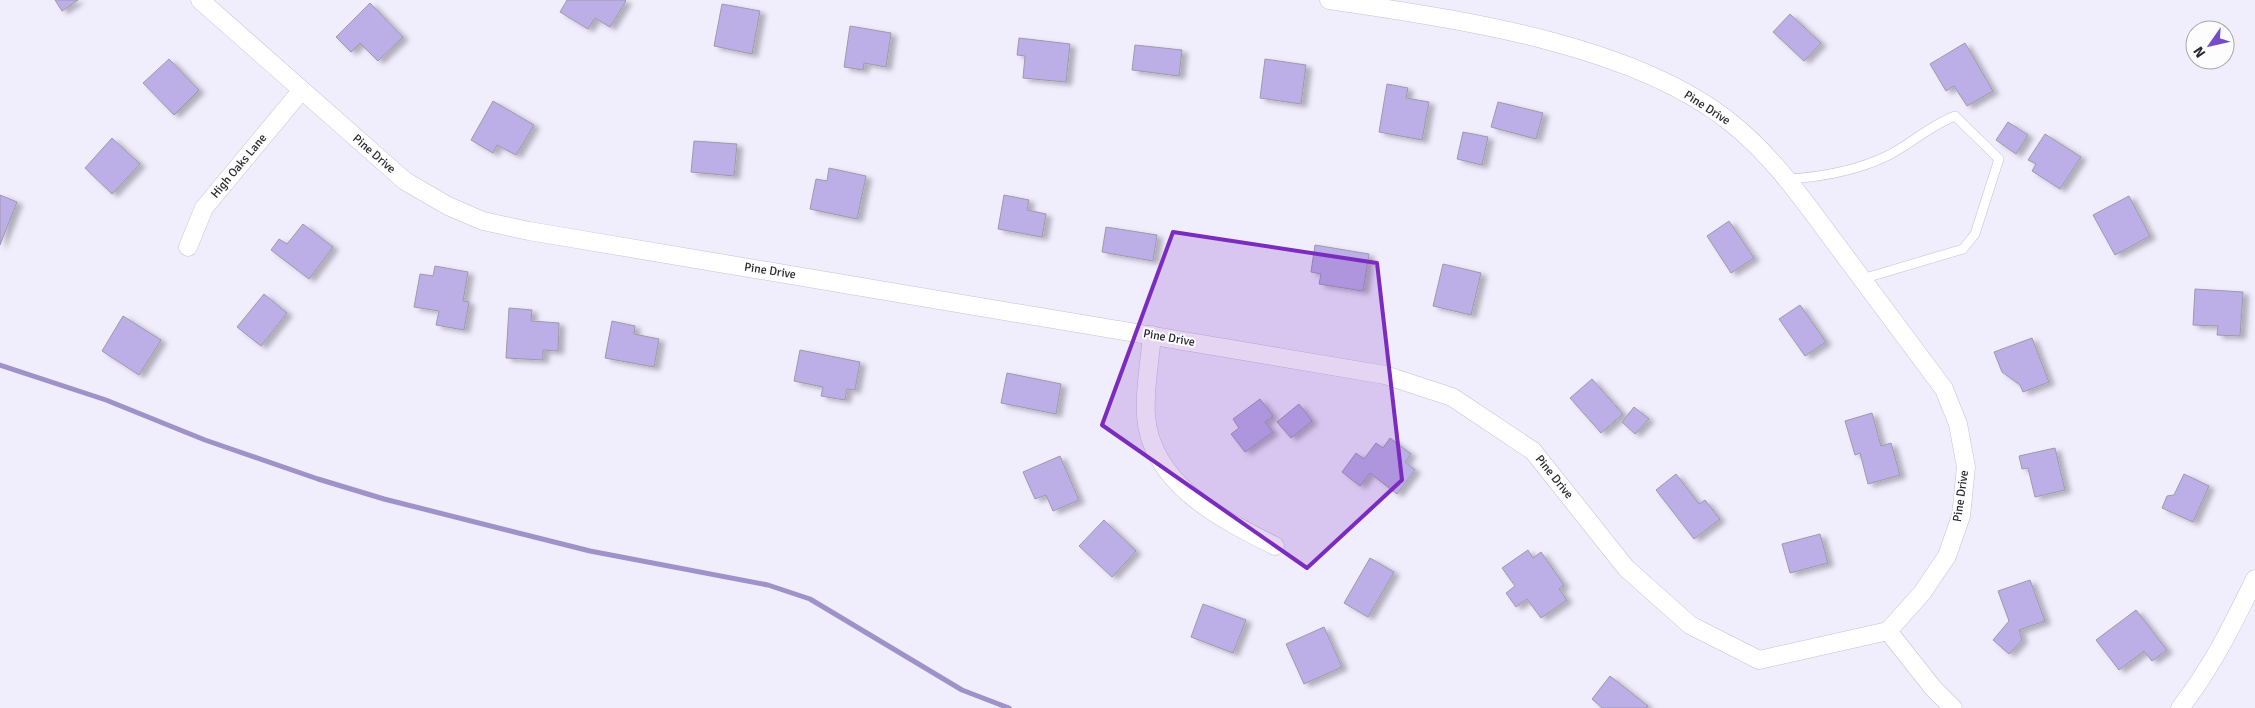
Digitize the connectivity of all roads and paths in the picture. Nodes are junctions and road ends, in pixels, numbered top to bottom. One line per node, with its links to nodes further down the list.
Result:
1 (200, 0): 3 (street, Pine Drive)
2 (1329, 0): 4 (street, Pine Drive)
3 (301, 92): 5 (street, High Oaks Lane); 7 (street, Pine Drive)
4 (1788, 180): 6 (street, Pine Drive); 6 (lane)
5 (188, 247)
6 (1862, 278): 10 (street, Pine Drive)
7 (1152, 335): 8 (street); 10 (street, Pine Drive)
8 (1275, 546)
9 (2255, 579): 12 (street)
10 (1888, 631): 11 (street)
11 (1953, 708)
12 (2180, 708)

